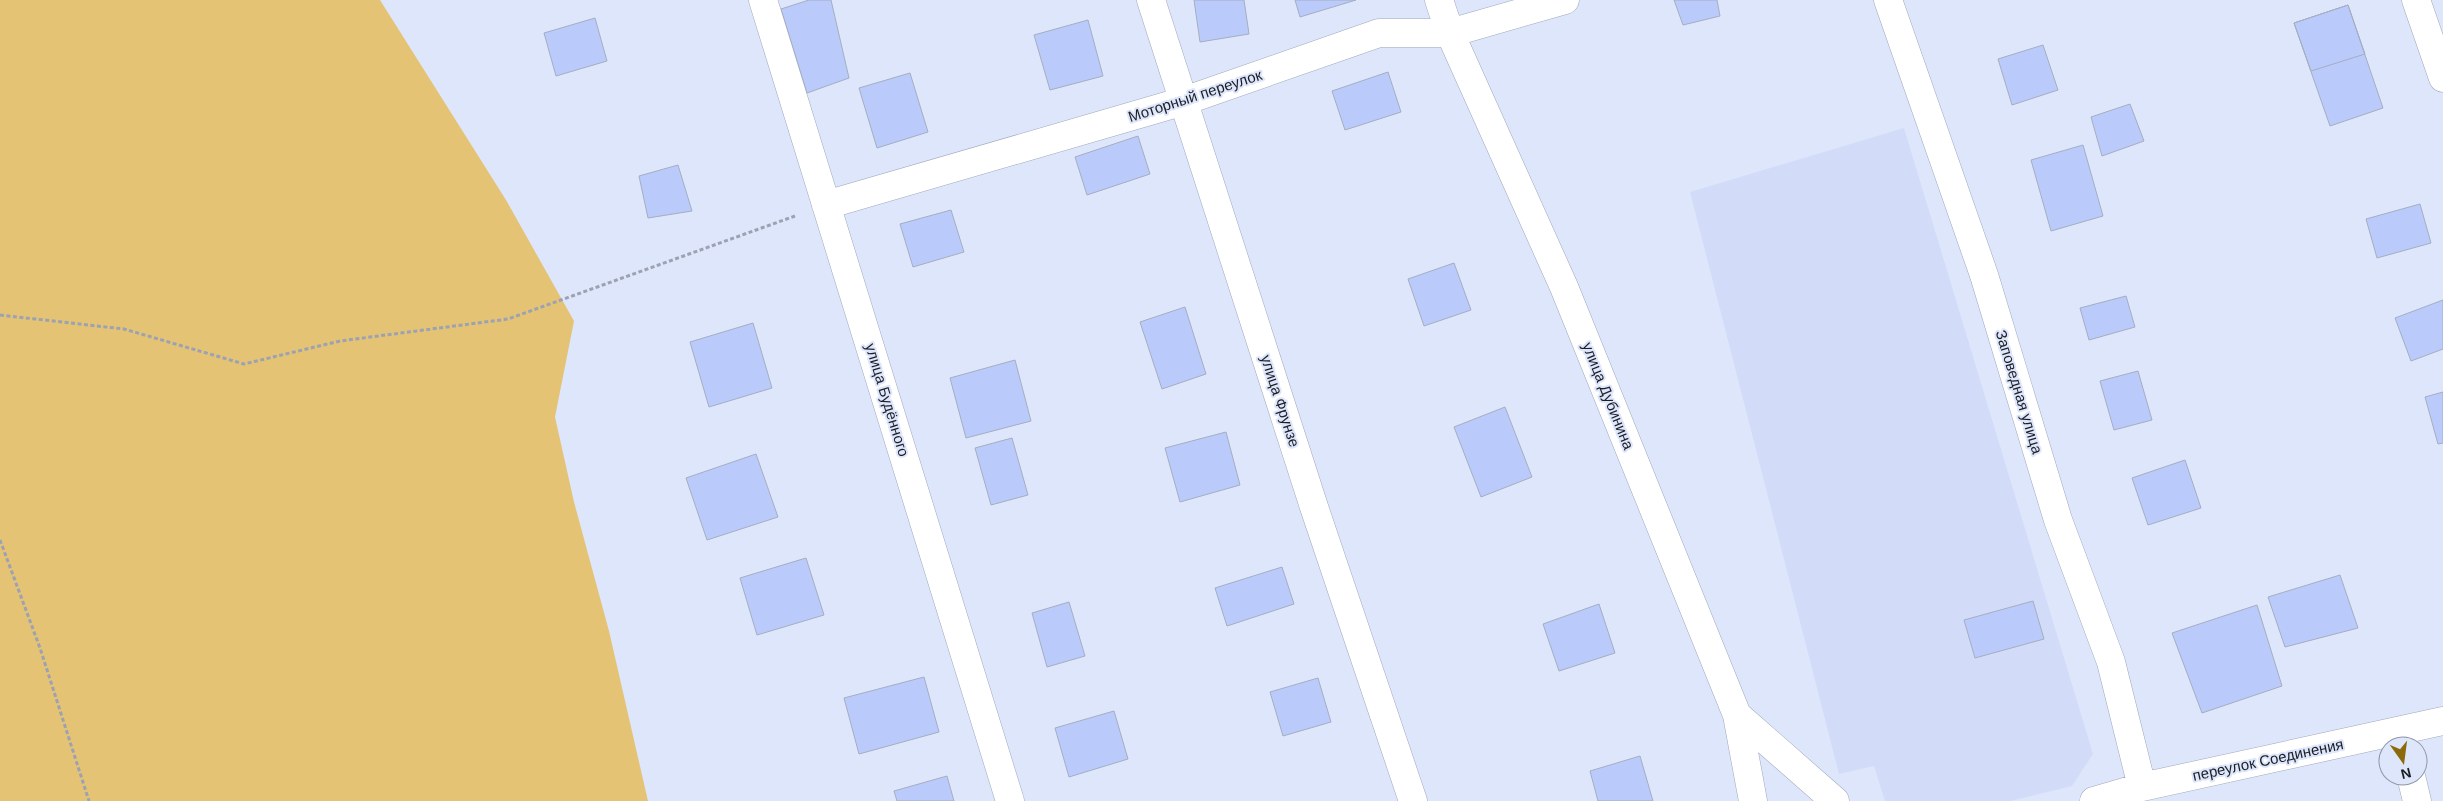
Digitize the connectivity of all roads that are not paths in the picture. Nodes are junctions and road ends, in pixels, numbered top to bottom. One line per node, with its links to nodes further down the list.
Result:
1 (763, 0): 10 (street, улица Будённого)
2 (1151, 0): 9 (street, улица Фрунзе)
3 (1439, 0): 7 (street, улица Дубинина)
4 (1565, 0): 7 (street, Моторный переулок)
5 (1888, 0): 16 (street, Заповедная улица)
6 (2416, 0): 8 (street)
7 (1450, 33): 9 (street, Моторный переулок); 11 (street, улица Дубинина)
8 (2443, 78)
9 (1184, 101): 10 (street, Моторный переулок); 18 (street, улица Фрунзе)
10 (826, 205): 17 (street, улица Будённого)
11 (1736, 715): 19 (street, улица Дубинина); 20 (street)
12 (2443, 721): 13 (street, переулок Соединения)
13 (2410, 736)
14 (2378, 744): 16 (street, переулок Соединения)
15 (2413, 786): 22 (street)
16 (2142, 787): 21 (street, переулок Соединения)
17 (1010, 801)
18 (1413, 801)
19 (1753, 801)
20 (1835, 801)
21 (2094, 801)
22 (2417, 801)

